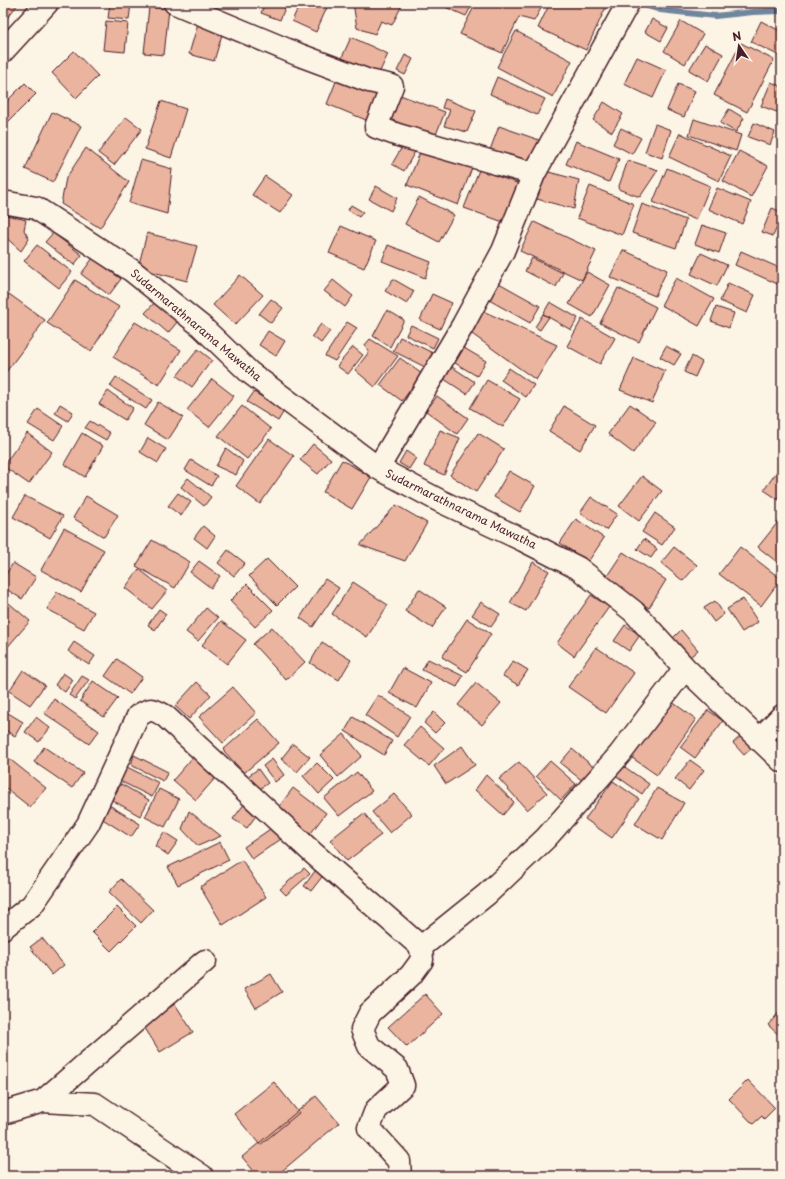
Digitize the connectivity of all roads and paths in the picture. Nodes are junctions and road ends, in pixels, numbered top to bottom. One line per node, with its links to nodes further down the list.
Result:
1 (47, 3): 4 (street)
2 (176, 3): 5 (street)
3 (628, 3): 5 (street)
4 (3, 51)
5 (534, 174): 7 (street)
6 (3, 202): 7 (street, Sudarmarathnarama Mawatha)
7 (378, 468): 8 (street, Sudarmarathnarama Mawatha)
8 (685, 668): 10 (street, Sudarmarathnarama Mawatha); 13 (street)
9 (782, 716): 10 (street)
10 (759, 740): 11 (street, Sudarmarathnarama Mawatha)
11 (782, 761)
12 (3, 928): 13 (street)
13 (421, 947): 18 (street)
14 (205, 961): 15 (street)
15 (42, 1101): 16 (street); 17 (street)
16 (3, 1113)
17 (202, 1176)
18 (400, 1176)

